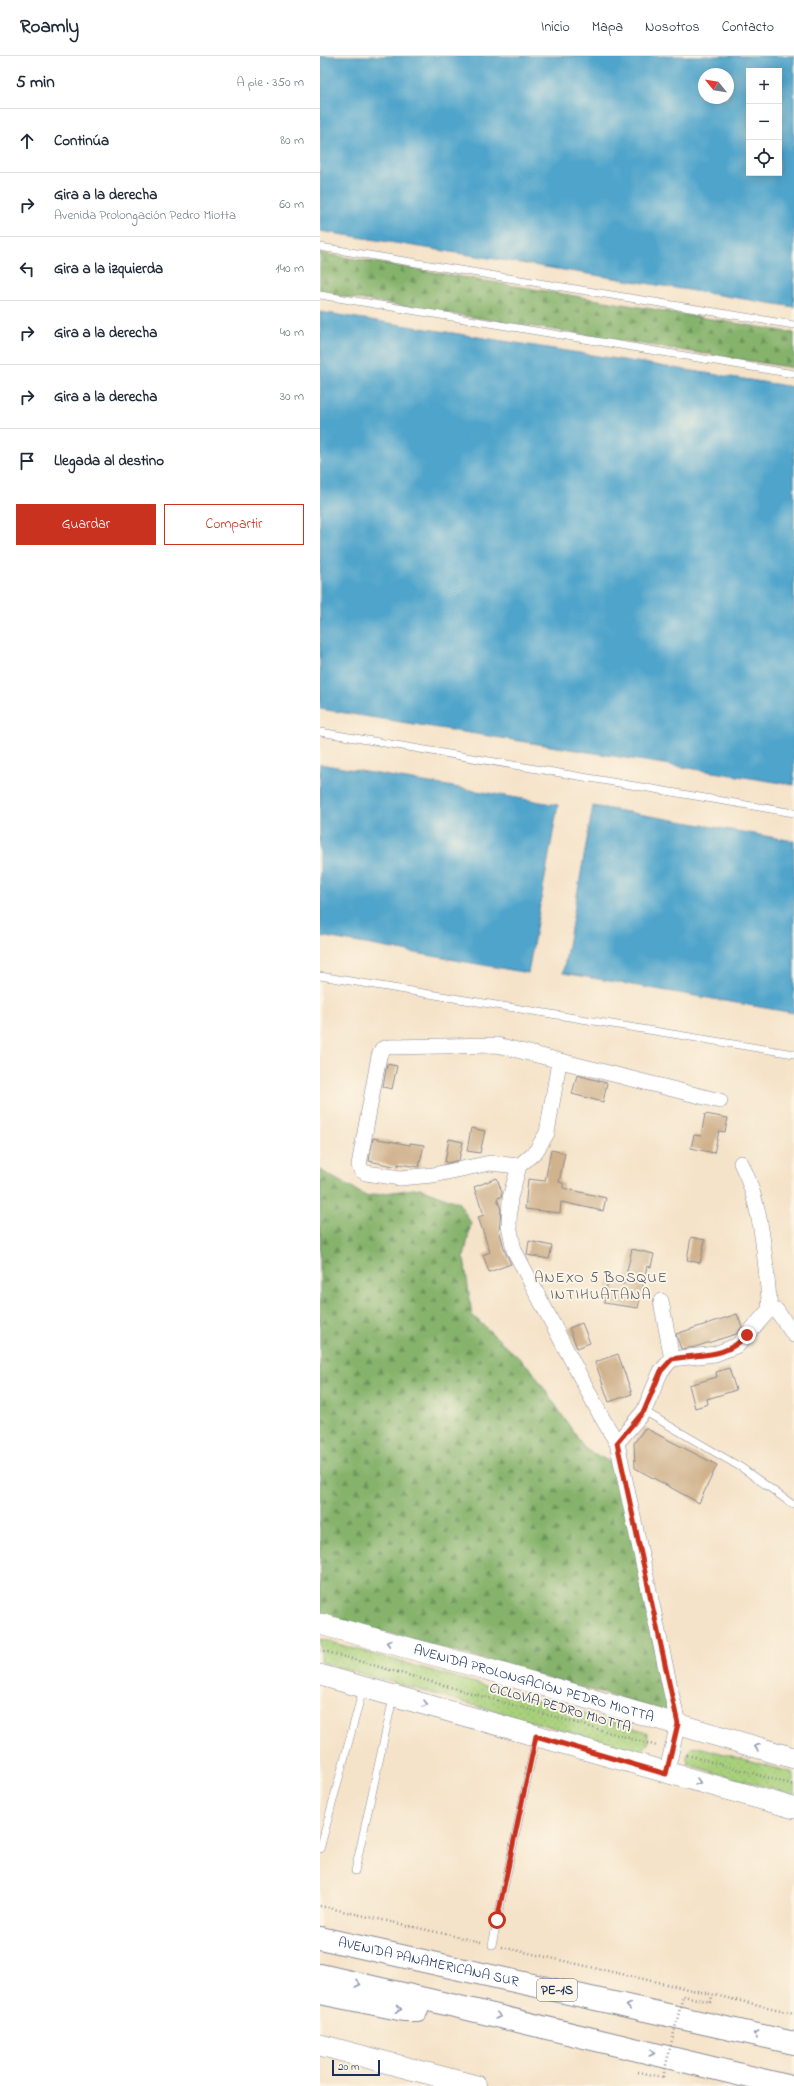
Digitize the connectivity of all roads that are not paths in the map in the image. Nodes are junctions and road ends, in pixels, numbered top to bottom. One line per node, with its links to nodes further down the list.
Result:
1 (320, 247): 3 (lane)
2 (320, 295): 4 (lane)
3 (794, 325)
4 (794, 374)
5 (320, 732): 6 (lane)
6 (794, 813)
7 (320, 976): 8 (lane)
8 (794, 1054)
9 (559, 1062): 10 (street); 12 (street); 12 (street)
10 (720, 1101)
11 (741, 1163): 14 (street)
12 (520, 1166): 18 (street)
13 (661, 1301): 16 (street)
14 (770, 1309): 15 (street); 16 (street)
15 (794, 1335)
16 (672, 1359): 17 (street)
17 (644, 1411): 18 (street); 19 (lane)
18 (617, 1443): 24 (street)
19 (792, 1504)
20 (320, 1624): 24 (main road, AVENIDA PROLONGACIÓN PEDRO MIOTTA, one-way to 20)
21 (320, 1675): 22 (main road)
22 (364, 1687): 23 (main road); 29 (lane)
23 (394, 1696): 25 (main road, one-way to 25); 30 (lane)
24 (678, 1724): 26 (main road, AVENIDA PROLONGACIÓN PEDRO MIOTTA, one-way to 24); 27 (street)
25 (536, 1736): 27 (main road); 32 (lane)
26 (794, 1758)
27 (666, 1774): 28 (main road, one-way to 28)
28 (794, 1808)
29 (320, 1849)
30 (355, 1871)
31 (320, 1938): 36 (highway, AVENIDA PANAMERICANA SUR / PE-1S, one-way to 31)
32 (492, 1945)
33 (320, 1976): 35 (highway, one-way to 35)
34 (320, 1993): 35 (highway, one-way to 35)
35 (468, 2009): 39 (highway, one-way to 39)
36 (794, 2043)
37 (320, 2045): 38 (main road)
38 (476, 2086)
39 (787, 2086)

